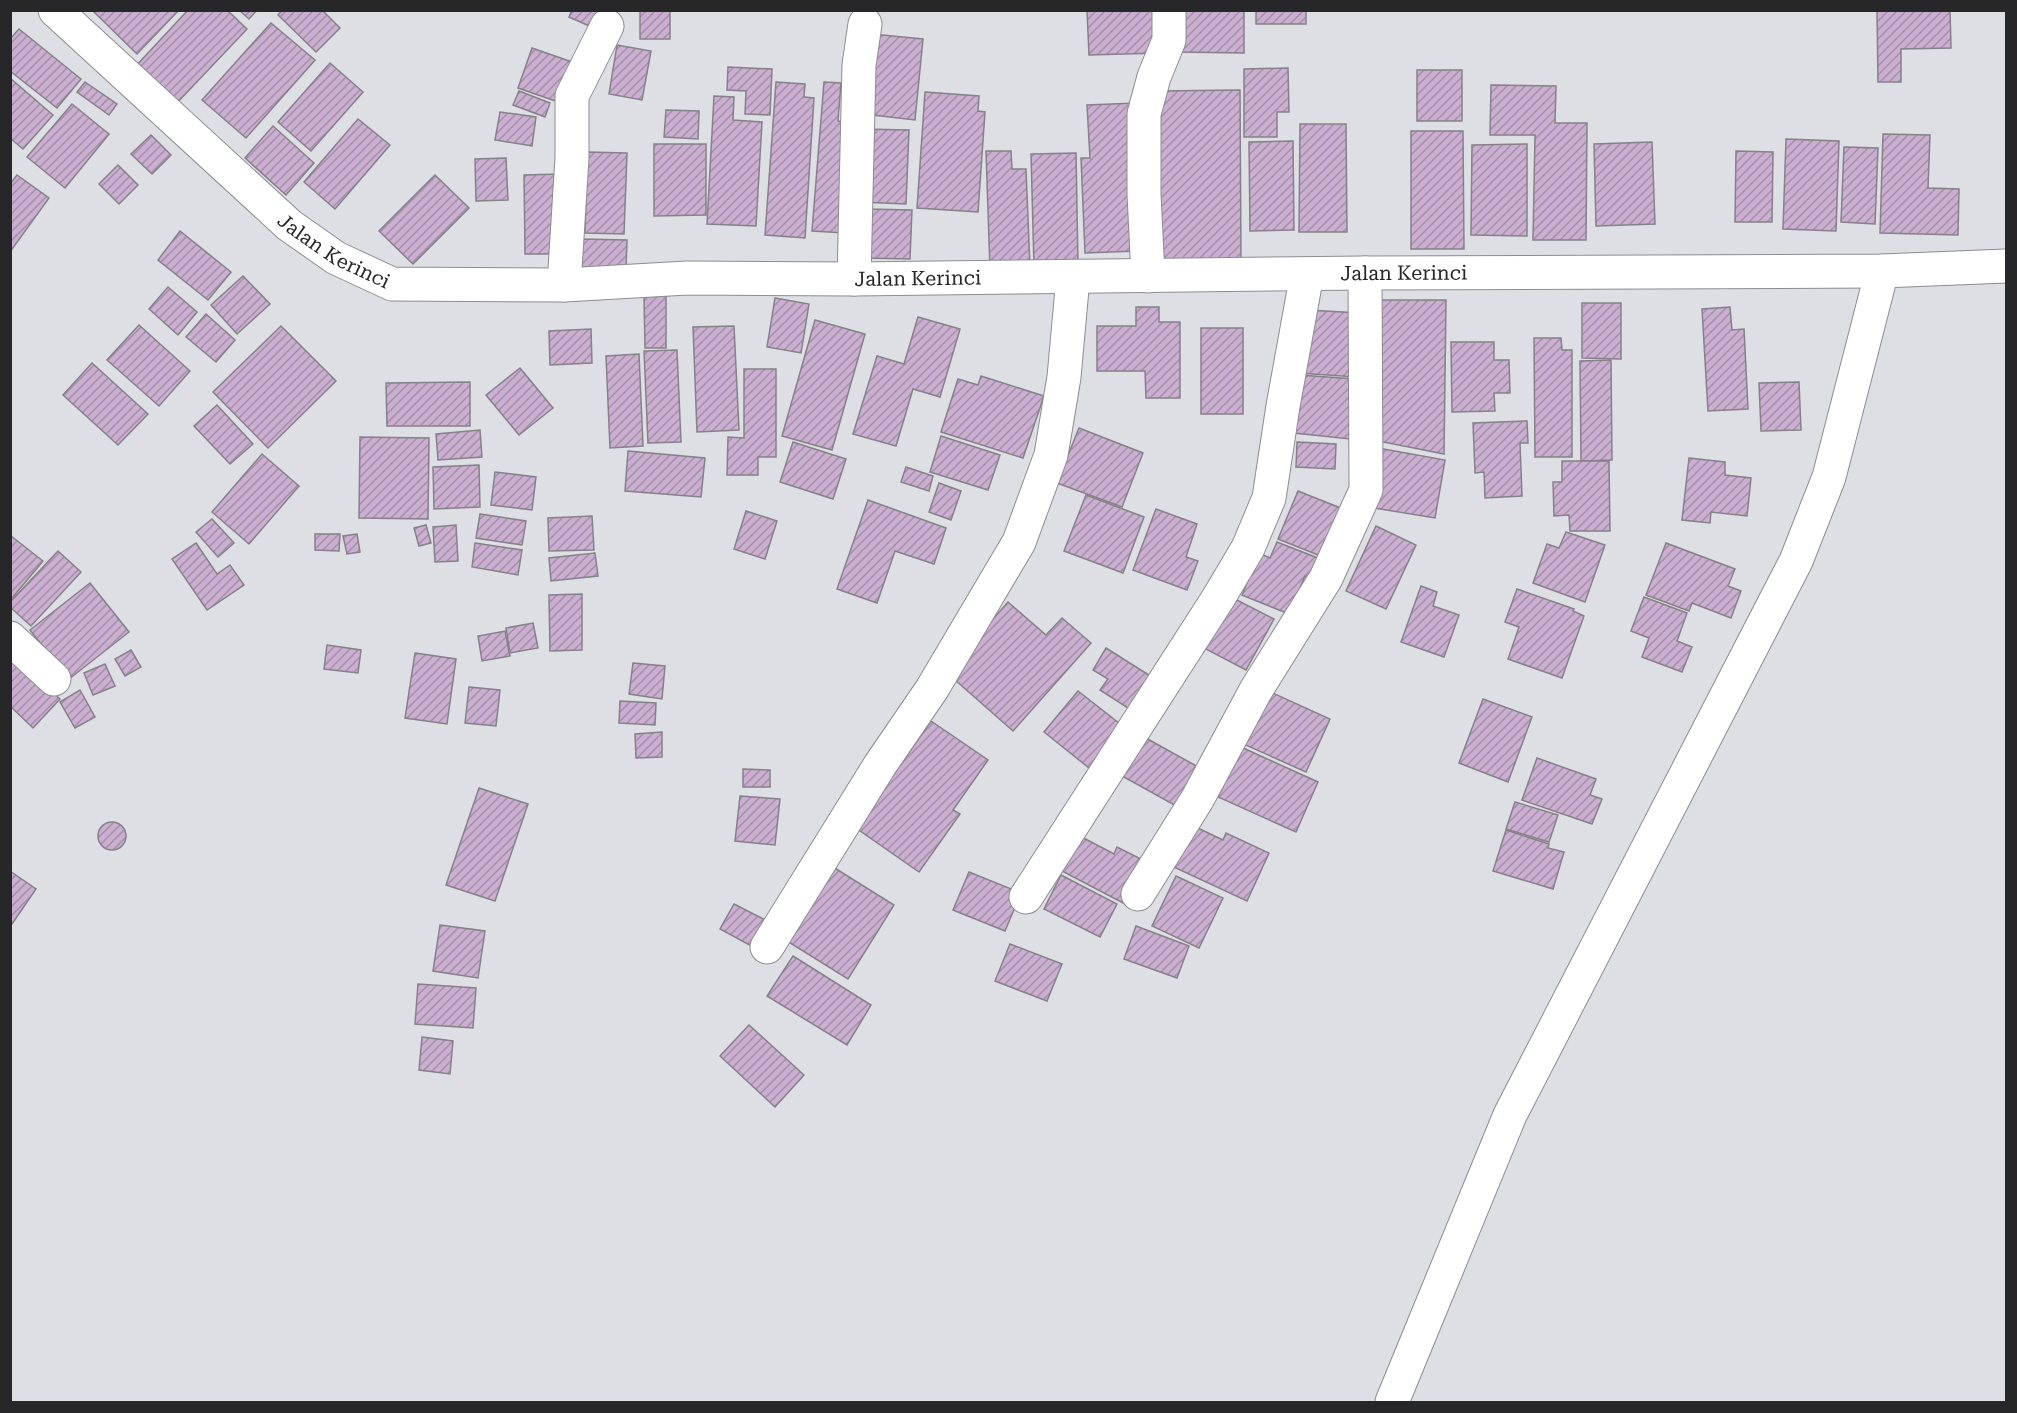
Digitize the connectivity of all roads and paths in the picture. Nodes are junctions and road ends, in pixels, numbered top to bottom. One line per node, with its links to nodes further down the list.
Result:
1 (55, 10): 12 (street, Jalan Kerinci)
2 (1169, 10): 9 (street)
3 (866, 24): 11 (street)
4 (607, 26): 12 (street)
5 (2007, 266): 6 (street, Jalan Kerinci)
6 (1882, 271): 7 (street, Jalan Kerinci); 18 (street)
7 (1365, 273): 8 (street, Jalan Kerinci); 15 (street)
8 (1307, 274): 9 (street, Jalan Kerinci); 16 (street)
9 (1148, 276): 10 (street, Jalan Kerinci)
10 (1073, 278): 11 (street, Jalan Kerinci); 17 (street)
11 (854, 279): 12 (street, Jalan Kerinci)
12 (564, 285)
13 (10, 638): 14 (street)
14 (54, 679)
15 (1138, 894)
16 (1026, 897)
17 (767, 947)
18 (1392, 1402)

